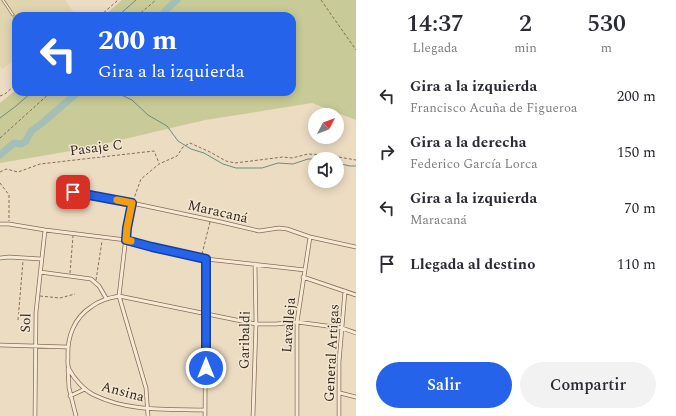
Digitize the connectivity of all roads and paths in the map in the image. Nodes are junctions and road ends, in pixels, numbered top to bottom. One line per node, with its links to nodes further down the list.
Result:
1 (3, 0): 7 (lane)
2 (118, 0): 5 (path)
3 (156, 0): 6 (path)
4 (322, 0): 8 (path)
5 (104, 12)
6 (142, 12)
7 (12, 14)
8 (356, 50)
9 (12, 88): 10 (path)
10 (0, 96)
11 (47, 96): 12 (path)
12 (0, 138)
13 (356, 160): 14 (path)
14 (159, 164): 15 (path, Pasaje C); 18 (path)
15 (0, 172)
16 (0, 183): 21 (path)
17 (73, 192): 18 (street, Maracaná)
18 (132, 203): 19 (street, Maracaná); 26 (street)
19 (210, 220): 25 (street, Maracaná); 30 (path)
20 (0, 224): 21 (street)
21 (9, 224): 22 (street)
22 (45, 230): 23 (street); 31 (street, Sol)
23 (74, 234): 24 (street); 36 (path)
24 (102, 237): 26 (street); 38 (path)
25 (310, 237): 27 (street, Maracaná); 34 (street, Lavalleja)
26 (126, 240): 30 (street); 43 (street)
27 (356, 247)
28 (0, 258): 29 (street)
29 (24, 258): 31 (street); 46 (path)
30 (201, 258): 32 (street)
31 (41, 259): 35 (street, Sol)
32 (206, 259): 33 (street); 45 (street)
33 (255, 264): 34 (street); 48 (street, Garibaldi)
34 (305, 270): 37 (street, Lavalleja)
35 (40, 272): 36 (street); 42 (street, Sol)
36 (69, 275): 38 (street)
37 (304, 277): 39 (street); 47 (street, Lavalleja)
38 (96, 281): 44 (street)
39 (345, 291): 41 (street); 49 (street, General Artigas)
40 (76, 294): 42 (path)
41 (356, 295)
42 (38, 296): 52 (street, Sol)
43 (119, 296): 44 (street); 45 (street); 59 (street)
44 (106, 298): 53 (street)
45 (206, 314): 48 (street); 60 (street)
46 (18, 320)
47 (297, 322): 48 (street); 49 (street); 66 (street, Lavalleja)
48 (256, 324): 65 (street, Garibaldi)
49 (342, 328): 50 (street); 56 (street, General Artigas)
50 (356, 333)
51 (0, 346): 52 (street)
52 (36, 346): 53 (street); 61 (street, Sol)
53 (67, 347): 54 (street)
54 (68, 368): 55 (street, Ansina); 57 (street)
55 (85, 389): 57 (street); 59 (street, Ansina)
56 (340, 393): 58 (street); 67 (street, General Artigas)
57 (70, 396): 62 (street)
58 (356, 397)
59 (148, 409): 60 (street, Ansina); 63 (street)
60 (205, 410): 64 (street)
61 (35, 416)
62 (76, 416)
63 (148, 416)
64 (205, 416)
65 (253, 416)
66 (297, 416)
67 (339, 416)

